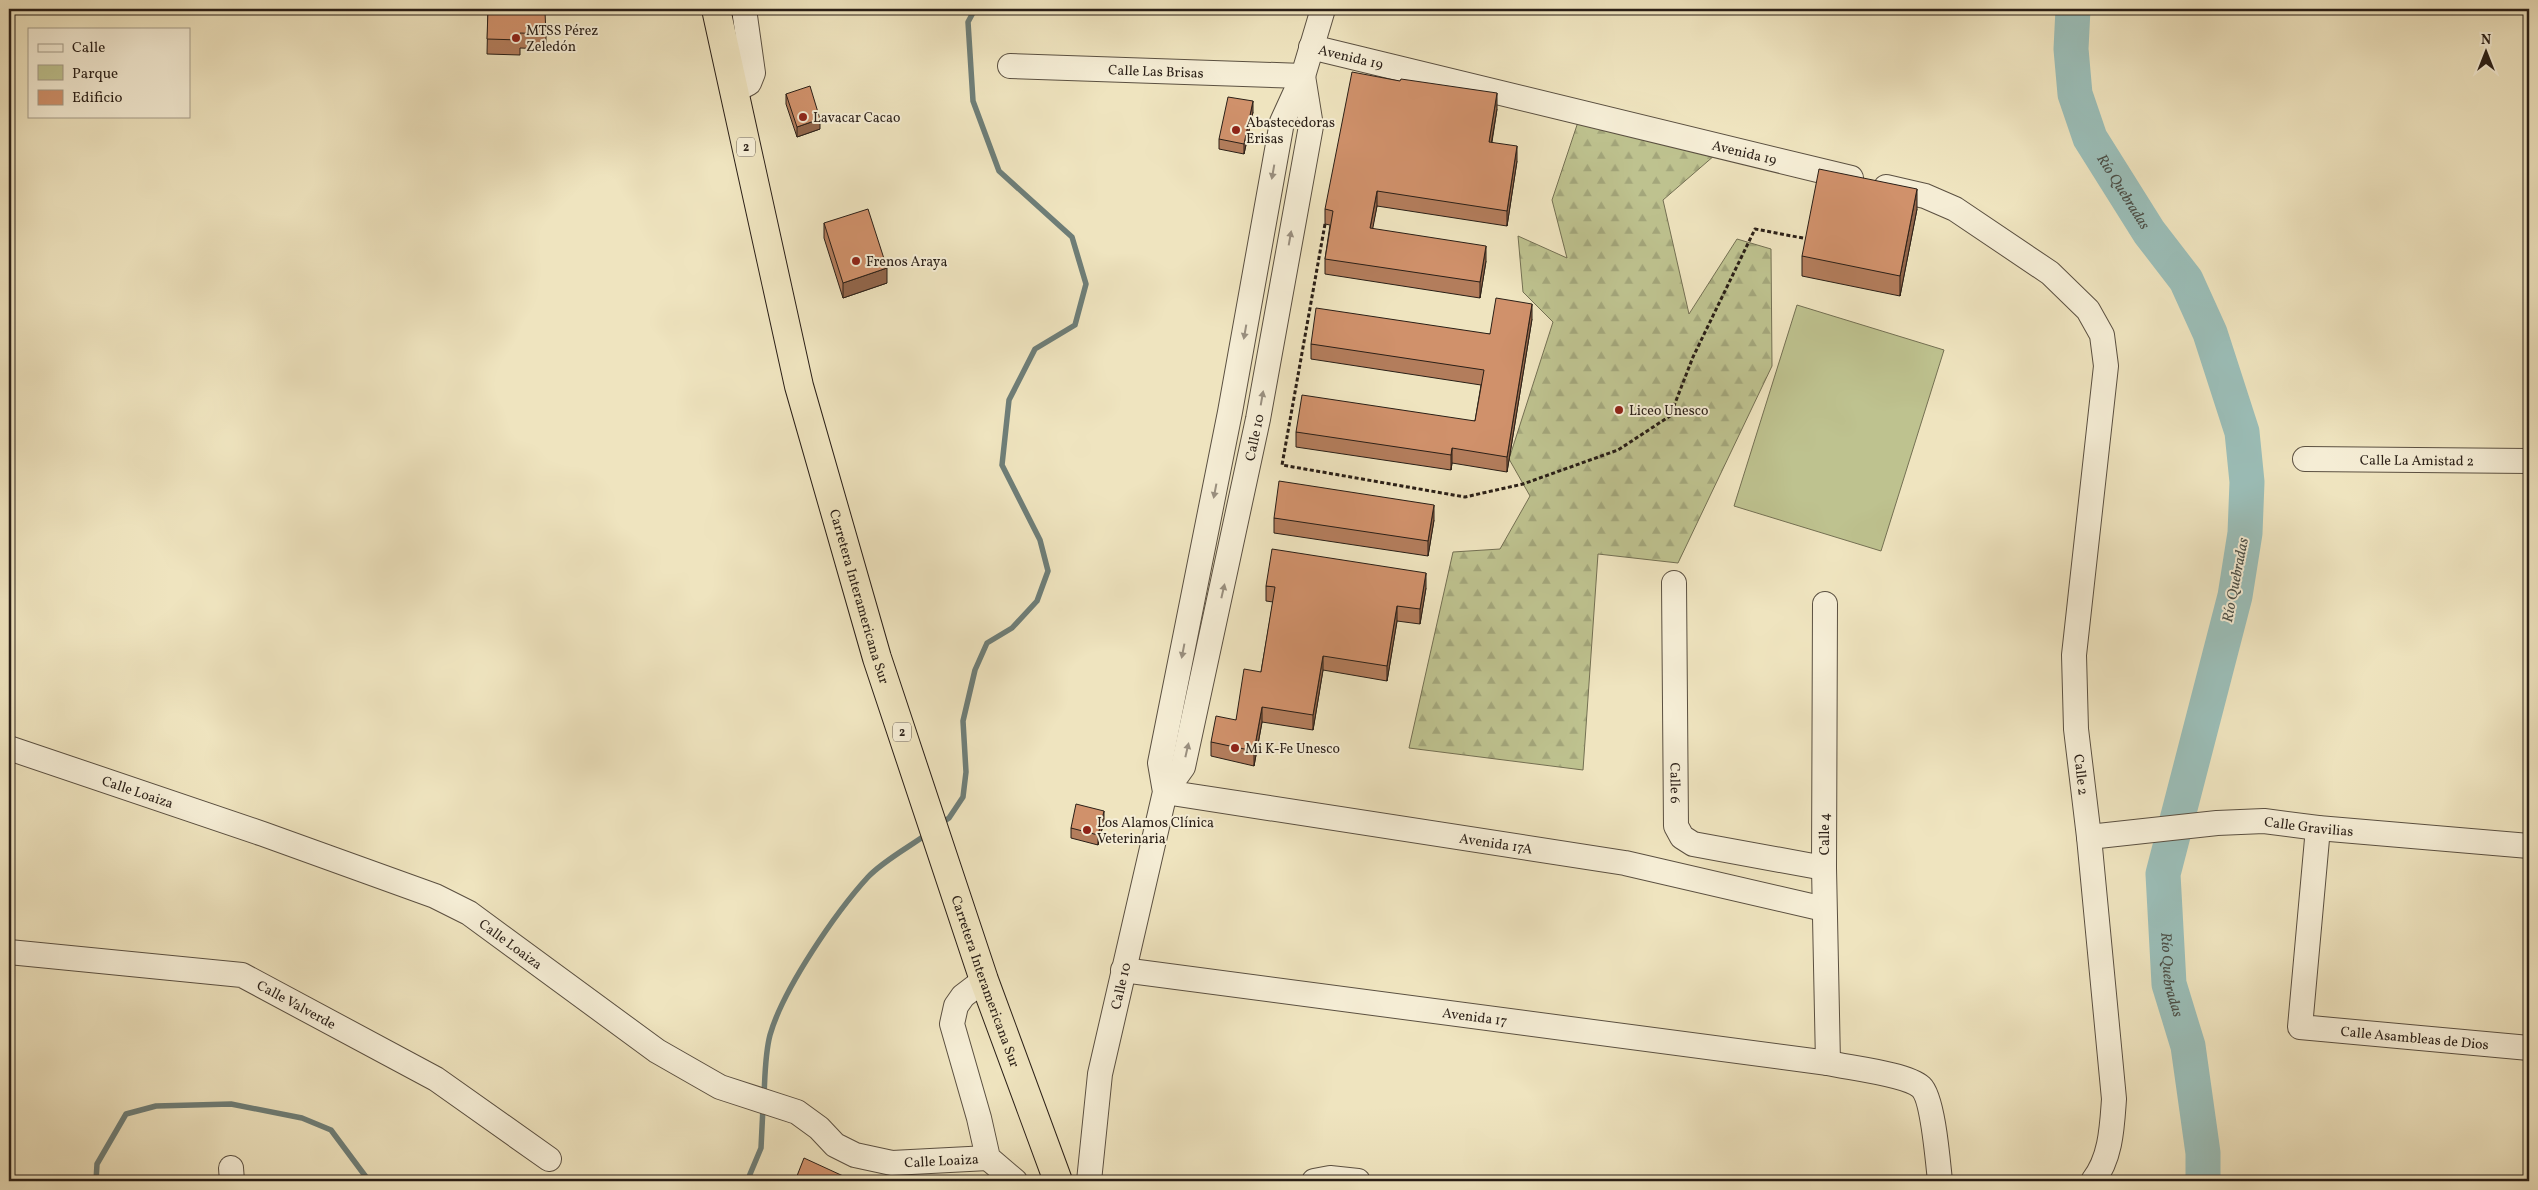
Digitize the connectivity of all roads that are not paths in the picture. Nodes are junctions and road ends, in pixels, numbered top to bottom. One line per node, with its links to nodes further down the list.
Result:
1 (716, 9): 8 (highway, Carretera Interamericana Sur / 2)
2 (744, 9): 8 (street)
3 (1315, 9): 4 (street)
4 (1323, 9): 5 (street, Calle 10)
5 (1311, 47): 7 (street, Calle 10); 9 (street, Avenida 19)
6 (1010, 66): 7 (street, Calle Las Brisas)
7 (1303, 76): 15 (street, Calle 10)
8 (734, 92): 23 (highway, Carretera Interamericana Sur / 2)
9 (2106, 366): 17 (street, Calle 2)
10 (2306, 459): 11 (street, Calle La Amistad 2)
11 (2529, 461)
12 (1674, 583): 19 (street, Calle 6)
13 (1825, 604): 19 (street, Calle 4)
14 (9, 748): 27 (street, Calle Loaiza)
15 (1165, 792): 20 (street, Avenida 17A); 22 (street, Calle 10)
16 (2318, 828): 17 (street, Calle Gravilias); 18 (street, Calle Gravilias); 24 (street, Calle Asambleas de Dios)
17 (2089, 836): 36 (street, Calle 2)
18 (2529, 846)
19 (1824, 868): 20 (street, Calle 4)
20 (1824, 908): 25 (street, Calle 4)
21 (9, 952): 28 (street, Calle Valverde)
22 (1123, 970): 25 (street, Avenida 17); 26 (street, Calle 10)
23 (984, 980): 27 (street, Calle Loaiza); 29 (highway, Carretera Interamericana Sur / 2)
24 (2529, 1048)
25 (1828, 1063): 35 (street, Avenida 17)
26 (1093, 1154): 31 (street, Calle 10); 32 (street)
27 (988, 1158): 30 (street, Calle Loaiza)
28 (549, 1159)
29 (1056, 1178)
30 (1015, 1181)
31 (1089, 1181)
32 (1103, 1181)
33 (1314, 1181): 34 (street)
34 (1358, 1181)
35 (1940, 1181)
36 (2093, 1181)

